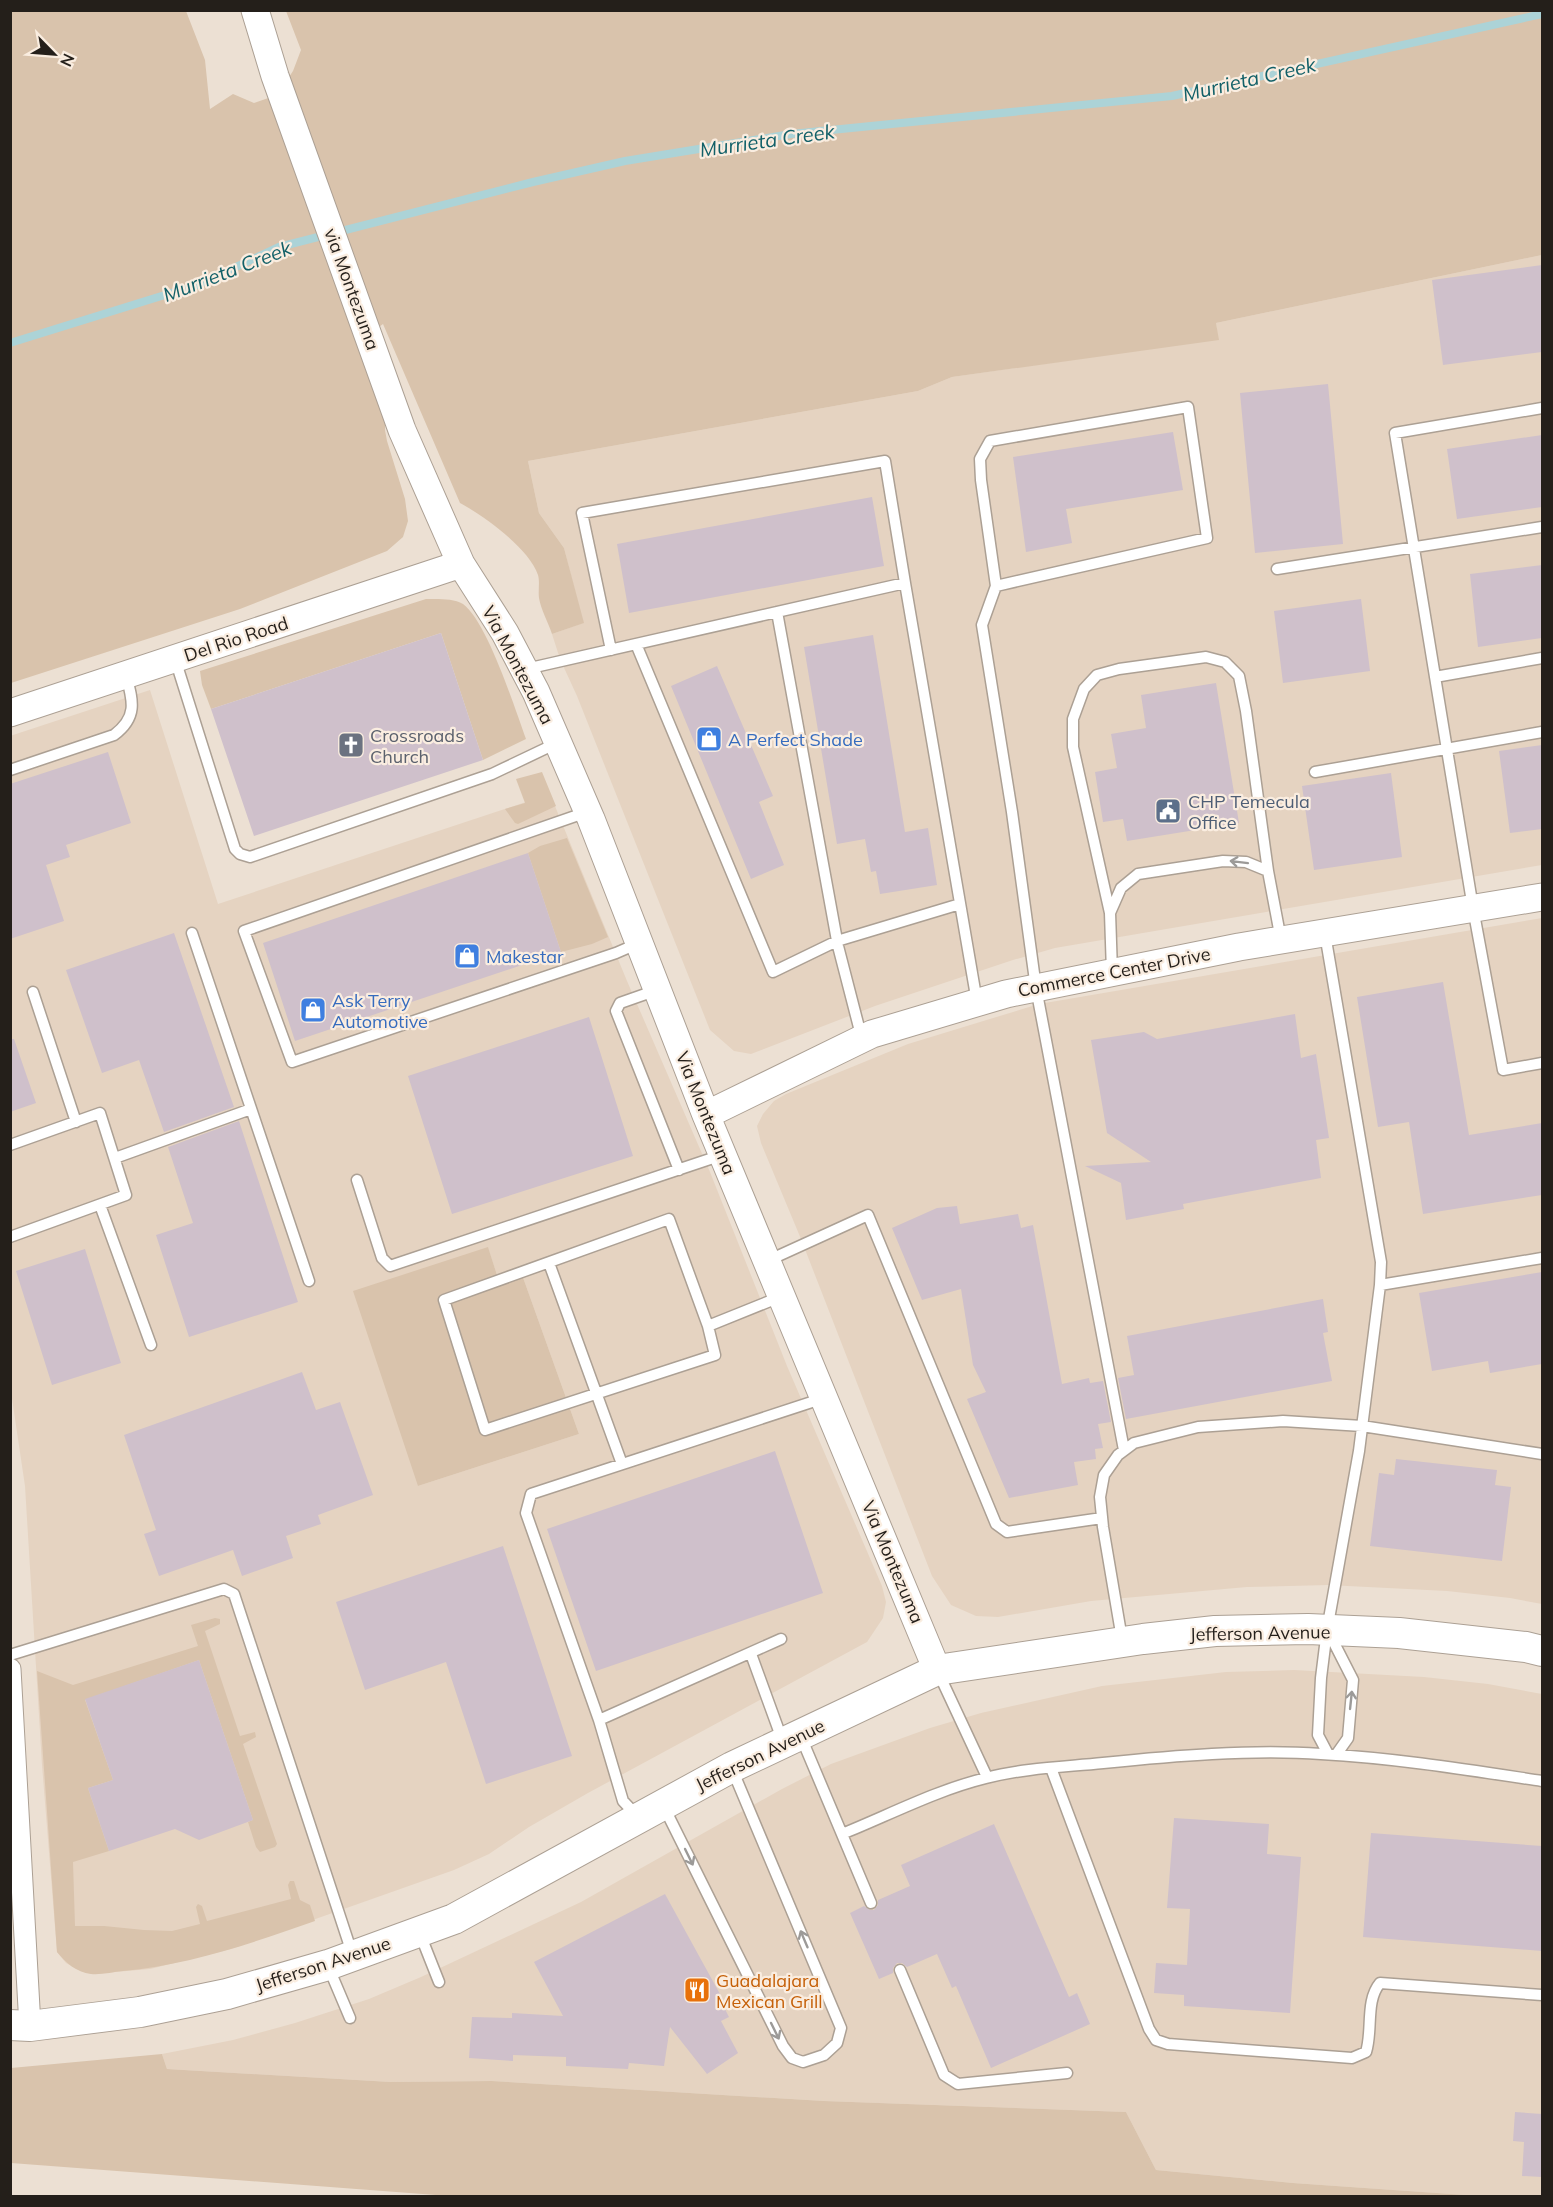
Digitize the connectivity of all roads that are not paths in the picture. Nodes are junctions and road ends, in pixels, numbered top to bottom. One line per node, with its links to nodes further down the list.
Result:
1 (255, 10): 5 (street, via Montezuma)
2 (1542, 408): 4 (lane)
3 (1542, 527): 4 (lane)
4 (1414, 547): 6 (lane); 16 (lane)
5 (460, 564): 13 (street, Del Rio Road); 14 (street, Via Montezuma)
6 (1277, 569)
7 (905, 583): 9 (lane); 11 (lane); 26 (lane)
8 (996, 586): 8 (lane); 35 (lane)
9 (777, 612): 10 (lane); 32 (lane)
10 (636, 644): 11 (lane); 32 (lane)
11 (611, 650): 14 (lane)
12 (1542, 658): 16 (lane)
13 (175, 659): 15 (street, Del Rio Road); 19 (lane)
14 (524, 669): 19 (street, Via Montezuma)
15 (126, 675): 17 (street, Del Rio Road); 21 (lane)
16 (1435, 677): 20 (lane)
17 (10, 713)
18 (1542, 732): 20 (lane)
19 (558, 742): 23 (street, Via Montezuma)
20 (1447, 749): 22 (lane); 27 (lane)
21 (10, 770)
22 (1315, 772)
23 (588, 812): 33 (street, Via Montezuma); 33 (lane)
24 (1268, 871): 28 (lane, one-way to 28); 28 (lane); 31 (lane)
25 (1542, 897): 27 (street, Commerce Center Drive)
26 (960, 904): 32 (lane); 38 (lane)
27 (1473, 908): 30 (street, Commerce Center Drive); 40 (lane)
28 (1110, 913): 34 (lane)
29 (192, 933): 41 (lane)
30 (1324, 933): 31 (street, Commerce Center Drive); 55 (lane)
31 (1281, 940): 34 (street, Commerce Center Drive)
32 (837, 941): 39 (lane)
33 (639, 943): 36 (street, Via Montezuma)
34 (1112, 973): 35 (street, Commerce Center Drive)
35 (1036, 988): 38 (street, Commerce Center Drive); 62 (lane)
36 (657, 989): 42 (street, Via Montezuma); 47 (lane)
37 (33, 992): 43 (lane)
38 (977, 1003): 39 (street, Commerce Center Drive)
39 (862, 1039): 42 (street, Commerce Center Drive)
40 (1542, 1063)
41 (251, 1109): 46 (lane); 54 (lane)
42 (706, 1115): 45 (street, Via Montezuma)
43 (76, 1122): 44 (lane); 46 (lane)
44 (10, 1146)
45 (723, 1155): 47 (lane); 52 (street, Via Montezuma)
46 (114, 1158): 49 (lane)
47 (679, 1170): 48 (lane)
48 (357, 1180)
49 (100, 1205): 50 (lane); 58 (lane)
50 (10, 1237)
51 (1542, 1258): 55 (lane)
52 (767, 1261): 56 (street, Via Montezuma); 65 (lane)
53 (549, 1263): 57 (lane); 59 (lane); 59 (lane)
54 (309, 1281)
55 (1380, 1286): 61 (lane)
56 (782, 1296): 57 (lane); 60 (street, Via Montezuma)
57 (708, 1326): 59 (lane)
58 (151, 1345)
59 (595, 1394): 64 (lane)
60 (824, 1398): 64 (lane); 73 (street, Via Montezuma)
61 (1362, 1426): 62 (lane); 63 (lane); 66 (lane)
62 (1124, 1450): 65 (lane)
63 (1542, 1454)
64 (622, 1464): 74 (lane)
65 (1102, 1518): 68 (lane)
66 (1327, 1630): 68 (main road, Jefferson Avenue); 69 (main road, Jefferson Avenue); 76 (lane); 76 (lane, one-way to 66)
67 (781, 1639): 70 (lane)
68 (1122, 1642): 73 (main road, Jefferson Avenue)
69 (1542, 1651)
70 (751, 1654): 74 (lane); 75 (lane)
71 (10, 1655): 85 (lane)
72 (10, 1669): 90 (street)
73 (938, 1670): 75 (main road, Jefferson Avenue); 79 (lane)
74 (599, 1720): 81 (lane)
75 (792, 1738): 77 (main road, Jefferson Avenue); 82 (lane)
76 (1332, 1755): 78 (lane); 80 (lane)
77 (732, 1767): 81 (main road, Jefferson Avenue); 81 (lane, one-way to 77)
78 (1051, 1768): 79 (lane); 88 (lane)
79 (987, 1777): 82 (lane)
80 (1542, 1781)
81 (651, 1811): 84 (main road, Jefferson Avenue)
82 (842, 1834): 83 (lane)
83 (871, 1903)
84 (419, 1931): 85 (main road, Jefferson Avenue); 87 (lane)
85 (341, 1961): 89 (lane); 90 (main road, Jefferson Avenue)
86 (900, 1970): 91 (lane)
87 (439, 1982)
88 (1542, 1995)
89 (350, 2018)
90 (20, 2025)
91 (1067, 2073)

